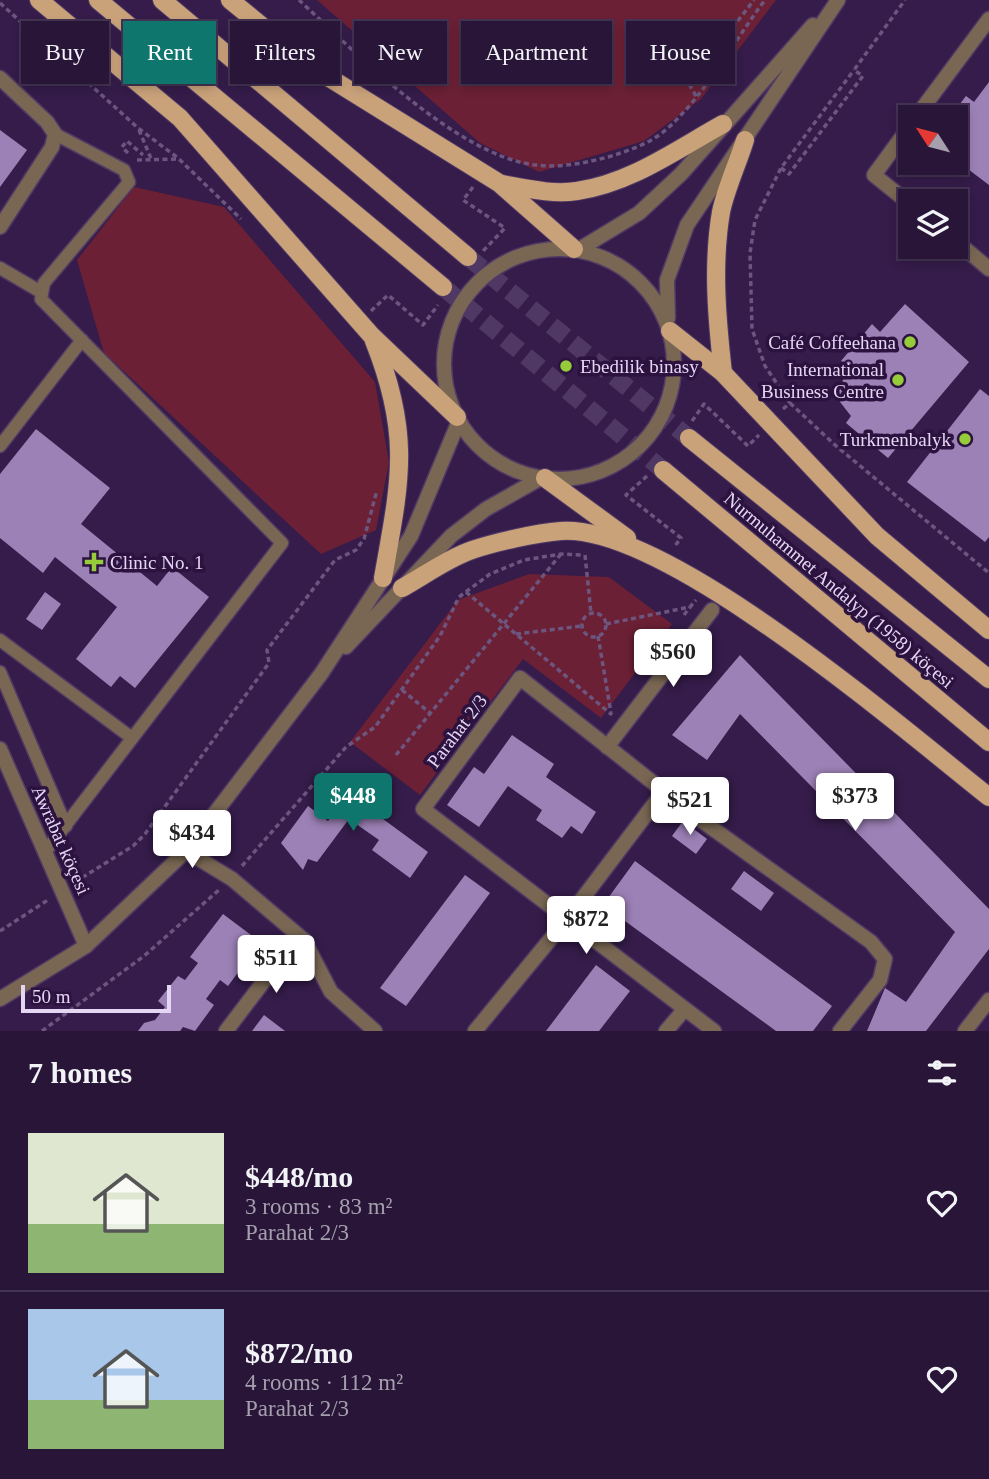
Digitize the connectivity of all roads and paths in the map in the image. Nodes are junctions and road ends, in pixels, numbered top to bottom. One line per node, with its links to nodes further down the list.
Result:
1 (39, 0): 35 (main road)
2 (98, 0): 32 (main road)
3 (162, 0): 29 (main road)
4 (230, 0): 24 (main road)
5 (299, 0): 13 (path)
6 (754, 0): 13 (path)
7 (765, 0): 13 (path)
8 (837, 0): 15 (street); 18 (street)
9 (905, 0): 11 (path)
10 (989, 19): 14 (street)
11 (854, 70): 23 (path); 23 (path)
12 (0, 78): 17 (street)
13 (696, 96)
14 (925, 105)
15 (723, 124): 24 (main road); 27 (street)
16 (138, 128): 22 (path)
17 (55, 134): 26 (street); 33 (lane)
18 (746, 140): 34 (street); 37 (main road)
19 (898, 142): 25 (street)
20 (143, 155): 22 (path)
21 (178, 159): 22 (path)
22 (152, 161)
23 (781, 168): 38 (path)
24 (499, 183): 27 (main road)
25 (898, 194)
26 (0, 227)
27 (576, 249): 34 (street); 39 (street)
28 (968, 251): 31 (street)
29 (468, 257)
30 (0, 268): 33 (lane)
31 (989, 269)
32 (443, 287)
33 (41, 292): 36 (lane)
34 (669, 329): 37 (main road); 44 (street)
35 (371, 335): 39 (main road); 50 (main road)
36 (82, 340): 42 (lane); 70 (lane)
37 (723, 373): 40 (main road)
38 (790, 402): 40 (path); 49 (path)
39 (458, 419): 44 (street); 50 (street)
40 (770, 423): 41 (path); 59 (main road)
41 (689, 431): 65 (main road, Nurmuhammet Andalyp (1958) köçesi)
42 (0, 446)
43 (658, 470): 48 (path); 71 (main road, Nurmuhammet Andalyp (1958) köçesi)
44 (543, 478): 48 (main road); 51 (street)
45 (561, 554): 46 (path); 52 (path); 56 (path)
46 (585, 555): 47 (path); 55 (path)
47 (597, 556)
48 (656, 558): 51 (main road); 76 (main road)
49 (989, 573)
50 (383, 578): 64 (street)
51 (402, 588): 64 (street)
52 (466, 592): 56 (path); 66 (path)
53 (696, 600): 57 (path)
54 (712, 610): 72 (street)
55 (591, 614): 57 (path); 58 (path)
56 (504, 624): 60 (path); 68 (path)
57 (606, 624): 61 (path)
58 (582, 626): 60 (path); 61 (path)
59 (989, 630)
60 (516, 634): 67 (path)
61 (598, 636): 69 (path)
62 (0, 640): 70 (lane)
63 (0, 671): 77 (lane)
64 (321, 674): 78 (street)
65 (989, 679)
66 (402, 690): 68 (path); 80 (path)
67 (601, 708)
68 (430, 713): 74 (path)
69 (612, 715)
70 (132, 737): 77 (lane)
71 (989, 742)
72 (607, 747): 75 (street, Parahat 2/3); 81 (street, Parahat 2/3)
73 (0, 749): 79 (street, Awrabat köçesi)
74 (396, 755)
75 (664, 791): 81 (street); 93 (street, Parahat 2/3)
76 (989, 797)
77 (66, 826): 79 (lane)
78 (186, 851): 80 (street); 83 (street)
79 (45, 852): 83 (street, Awrabat köçesi)
80 (232, 879): 82 (street); 87 (path)
81 (566, 919): 86 (street, Parahat 2/3); 90 (street)
82 (304, 940): 88 (street); 89 (street)
83 (86, 946): 84 (street)
84 (0, 999)
85 (989, 1000): 94 (street)
86 (684, 1010): 91 (street); 92 (street, Parahat 2/3)
87 (42, 1031)
88 (226, 1031)
89 (375, 1031)
90 (475, 1031)
91 (667, 1031)
92 (714, 1031)
93 (840, 1031)
94 (965, 1031)

